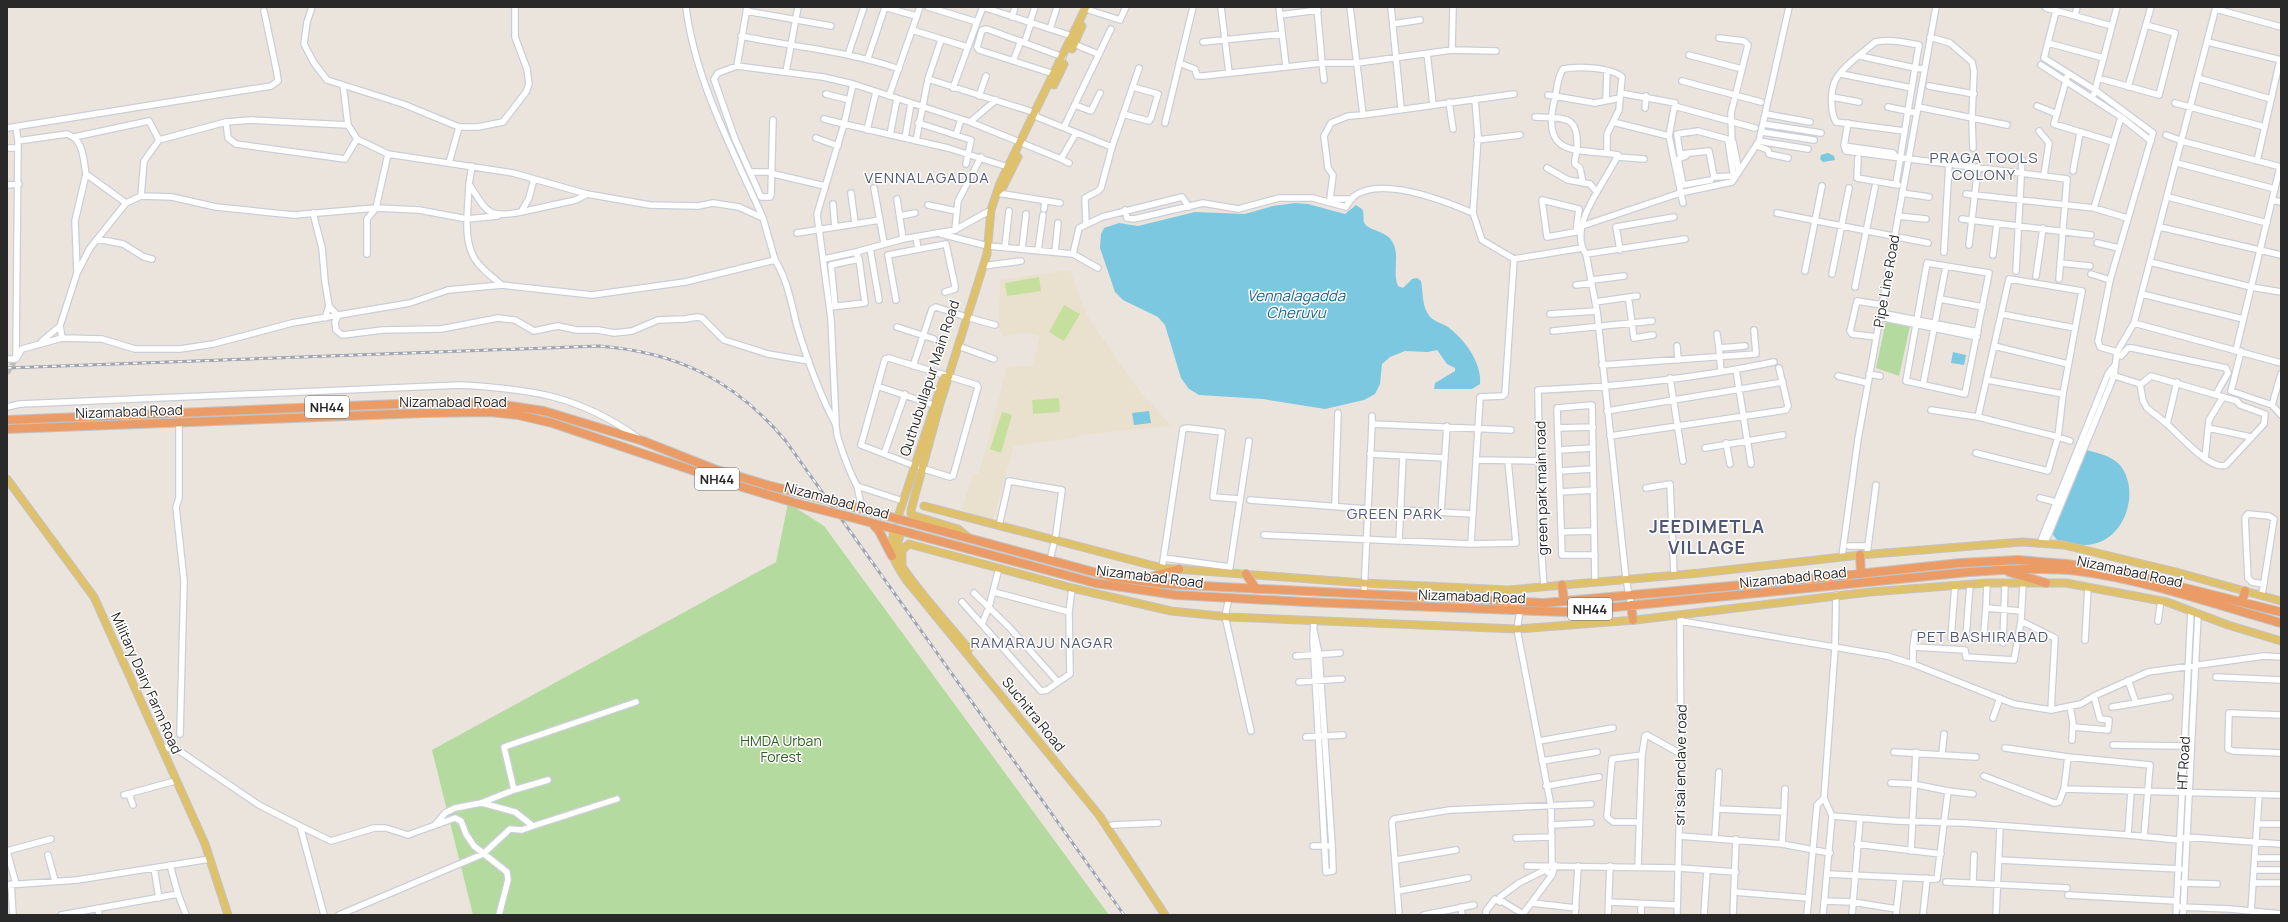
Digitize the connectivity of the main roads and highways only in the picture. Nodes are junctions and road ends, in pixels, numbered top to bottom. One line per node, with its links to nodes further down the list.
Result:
1 (1089, 8): 2 (main road, Quthubullapur Main Road); 2 (main road, Quthubullapur Main Road)
2 (1036, 115): 3 (main road, Quthubullapur Main Road)
3 (1023, 142): 4 (main road, Quthubullapur Main Road); 4 (main road, Quthubullapur Main Road)
4 (997, 192): 5 (main road, Quthubullapur Main Road)
5 (988, 246): 6 (main road, Quthubullapur Main Road); 6 (main road, Quthubullapur Main Road)
6 (965, 316): 7 (main road, Quthubullapur Main Road); 7 (main road, Quthubullapur Main Road)
7 (947, 377): 14 (main road, Quthubullapur Main Road); 14 (main road, Quthubullapur Main Road)
8 (226, 411): 9 (highway, Nizamabad Road / NH44); 10 (highway); 11 (highway, Nizamabad Road / NH44)
9 (7, 420)
10 (226, 420): 12 (highway, Nizamabad Road / NH44); 13 (highway, Nizamabad Road / NH44)
11 (579, 421): 13 (highway); 17 (highway, Nizamabad Road / NH44, bridge)
12 (7, 429)
13 (576, 430): 18 (highway, Nizamabad Road / NH44, bridge)
14 (918, 466): 17 (main road, Quthubullapur Main Road); 20 (main road)
15 (7, 480): 47 (main road, Military Dairy Farm Road)
16 (924, 506): 27 (main road, Nizamabad Road)
17 (901, 521): 20 (highway, Nizamabad Road / NH44)
18 (872, 524): 19 (highway, Nizamabad Road / NH44); 24 (highway)
19 (898, 530): 23 (highway, Nizamabad Road / NH44); 24 (main road); 25 (main road, Suchitra Road)
20 (971, 539): 21 (highway, Nizamabad Road / NH44)
21 (987, 543): 23 (highway); 32 (highway, Nizamabad Road / NH44)
22 (1865, 552): 30 (highway); 34 (main road, Nizamabad Road); 36 (main road, Nizamabad Road)
23 (984, 553): 41 (highway, Nizamabad Road / NH44)
24 (892, 556): 48 (main road, Suchitra Road)
25 (902, 564): 44 (main road, Nizamabad Road); 49 (main road, Suchitra Road)
26 (1934, 566): 30 (highway, Nizamabad Road / NH44); 31 (highway); 40 (highway, Nizamabad Road / NH44)
27 (1179, 570): 29 (main road, Nizamabad Road); 32 (highway)
28 (2002, 570): 31 (highway, Nizamabad Road / NH44); 33 (highway); 45 (highway, Nizamabad Road / NH44)
29 (1246, 574): 34 (main road, Nizamabad Road); 35 (highway)
30 (1861, 574): 38 (highway, Nizamabad Road / NH44)
31 (1935, 575): 42 (highway, Nizamabad Road / NH44)
32 (1140, 580): 35 (highway, Nizamabad Road / NH44)
33 (2046, 583): 44 (main road, Nizamabad Road); 46 (main road, Nizamabad Road)
34 (1562, 585): 38 (highway)
35 (1256, 589): 37 (highway, Nizamabad Road / NH44)
36 (2245, 591): 39 (main road, Nizamabad Road); 40 (highway)
37 (1387, 595): 38 (highway, Nizamabad Road / NH44); 41 (highway)
38 (1564, 601)
39 (2281, 601)
40 (2242, 602): 43 (highway, Nizamabad Road / NH44)
41 (1387, 605): 42 (highway, Nizamabad Road / NH44)
42 (1631, 605): 44 (highway)
43 (2281, 612): 45 (highway)
44 (1633, 620)
45 (2279, 622)
46 (2281, 641)
47 (228, 915)
48 (1165, 915)
49 (1171, 915)

